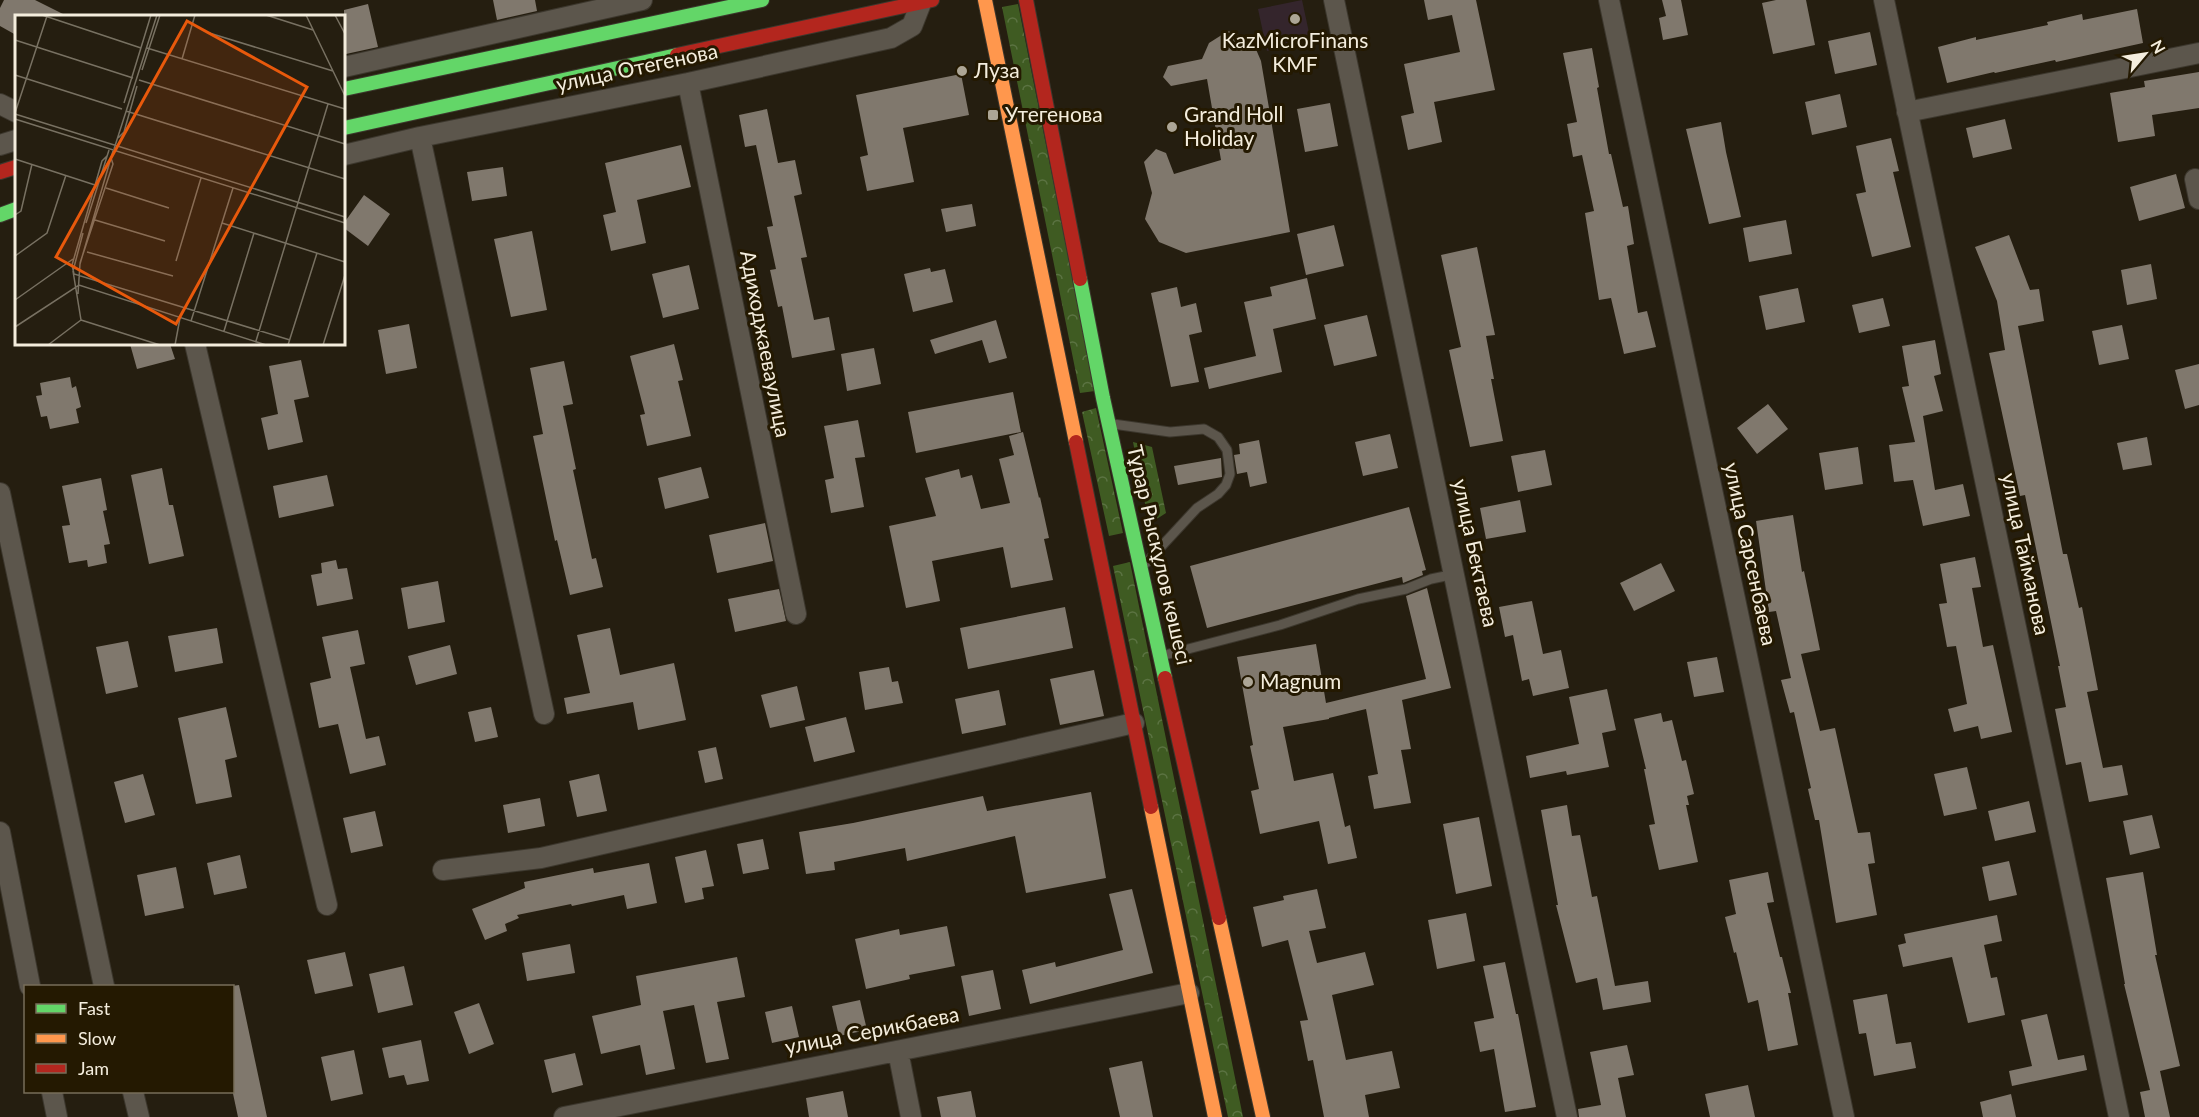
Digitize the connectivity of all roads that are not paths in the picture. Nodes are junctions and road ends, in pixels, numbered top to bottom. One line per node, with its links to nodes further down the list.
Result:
1 (642, 0): 10 (street)
2 (762, 0): 12 (main road, улица Отегенова)
3 (985, 0): 26 (main road, Тұрар Рыскұлов көшесі)
4 (1026, 0): 26 (main road, Тұрар Рыскұлов көшесі)
5 (1334, 0): 32 (street, улица Бектаева)
6 (1609, 0): 53 (street, улица Сарсенбаева)
7 (1884, 0): 15 (street, улица Тайманова)
8 (926, 1): 11 (street, улица Отегенова); 16 (main road, улица Отегенова)
9 (2199, 53): 15 (street)
10 (345, 67)
11 (688, 83): 17 (street, улица Отегенова); 33 (street, Адиходжаеваулица)
12 (345, 89)
13 (0, 104): 14 (street)
14 (15, 112)
15 (1907, 112): 54 (street, улица Тайманова)
16 (345, 128)
17 (420, 137): 20 (street, улица Отегенова); 35 (street)
18 (15, 140): 19 (street)
19 (0, 145)
20 (345, 155)
21 (15, 167): 22 (main road)
22 (0, 172)
23 (15, 209): 24 (main road)
24 (0, 215)
25 (195, 345): 39 (street)
26 (1085, 402): 27 (main road, Тұрар Рыскұлов көшесі); 30 (main road, Тұрар Рыскұлов көшесі)
27 (1108, 424): 29 (main road, Тұрар Рыскұлов көшесі); 31 (lane)
28 (0, 493): 41 (street)
29 (1125, 543): 30 (main road); 31 (main road, Тұрар Рыскұлов көшесі)
30 (1098, 550): 36 (main road, Тұрар Рыскұлов көшесі)
31 (1141, 569): 34 (main road, Тұрар Рыскұлов көшесі)
32 (1455, 574): 34 (lane); 52 (street, улица Бектаева)
33 (796, 614)
34 (1160, 656): 51 (main road, Тұрар Рыскұлов көшесі)
35 (544, 714)
36 (1134, 723): 38 (street); 42 (main road, Тұрар Рыскұлов көшесі)
37 (0, 831): 40 (street)
38 (443, 870)
39 (327, 905)
40 (30, 985)
41 (104, 985)
42 (1189, 993): 43 (street, улица Серикбаева); 50 (main road, Тұрар Рыскұлов көшесі)
43 (898, 1051): 48 (street, улица Серикбаева); 49 (street)
44 (52, 1093): 46 (street)
45 (133, 1093): 47 (street)
46 (57, 1117)
47 (140, 1117)
48 (564, 1117)
49 (911, 1117)
50 (1215, 1117)
51 (1263, 1117)
52 (1567, 1117)
53 (1844, 1117)
54 (2119, 1117)

